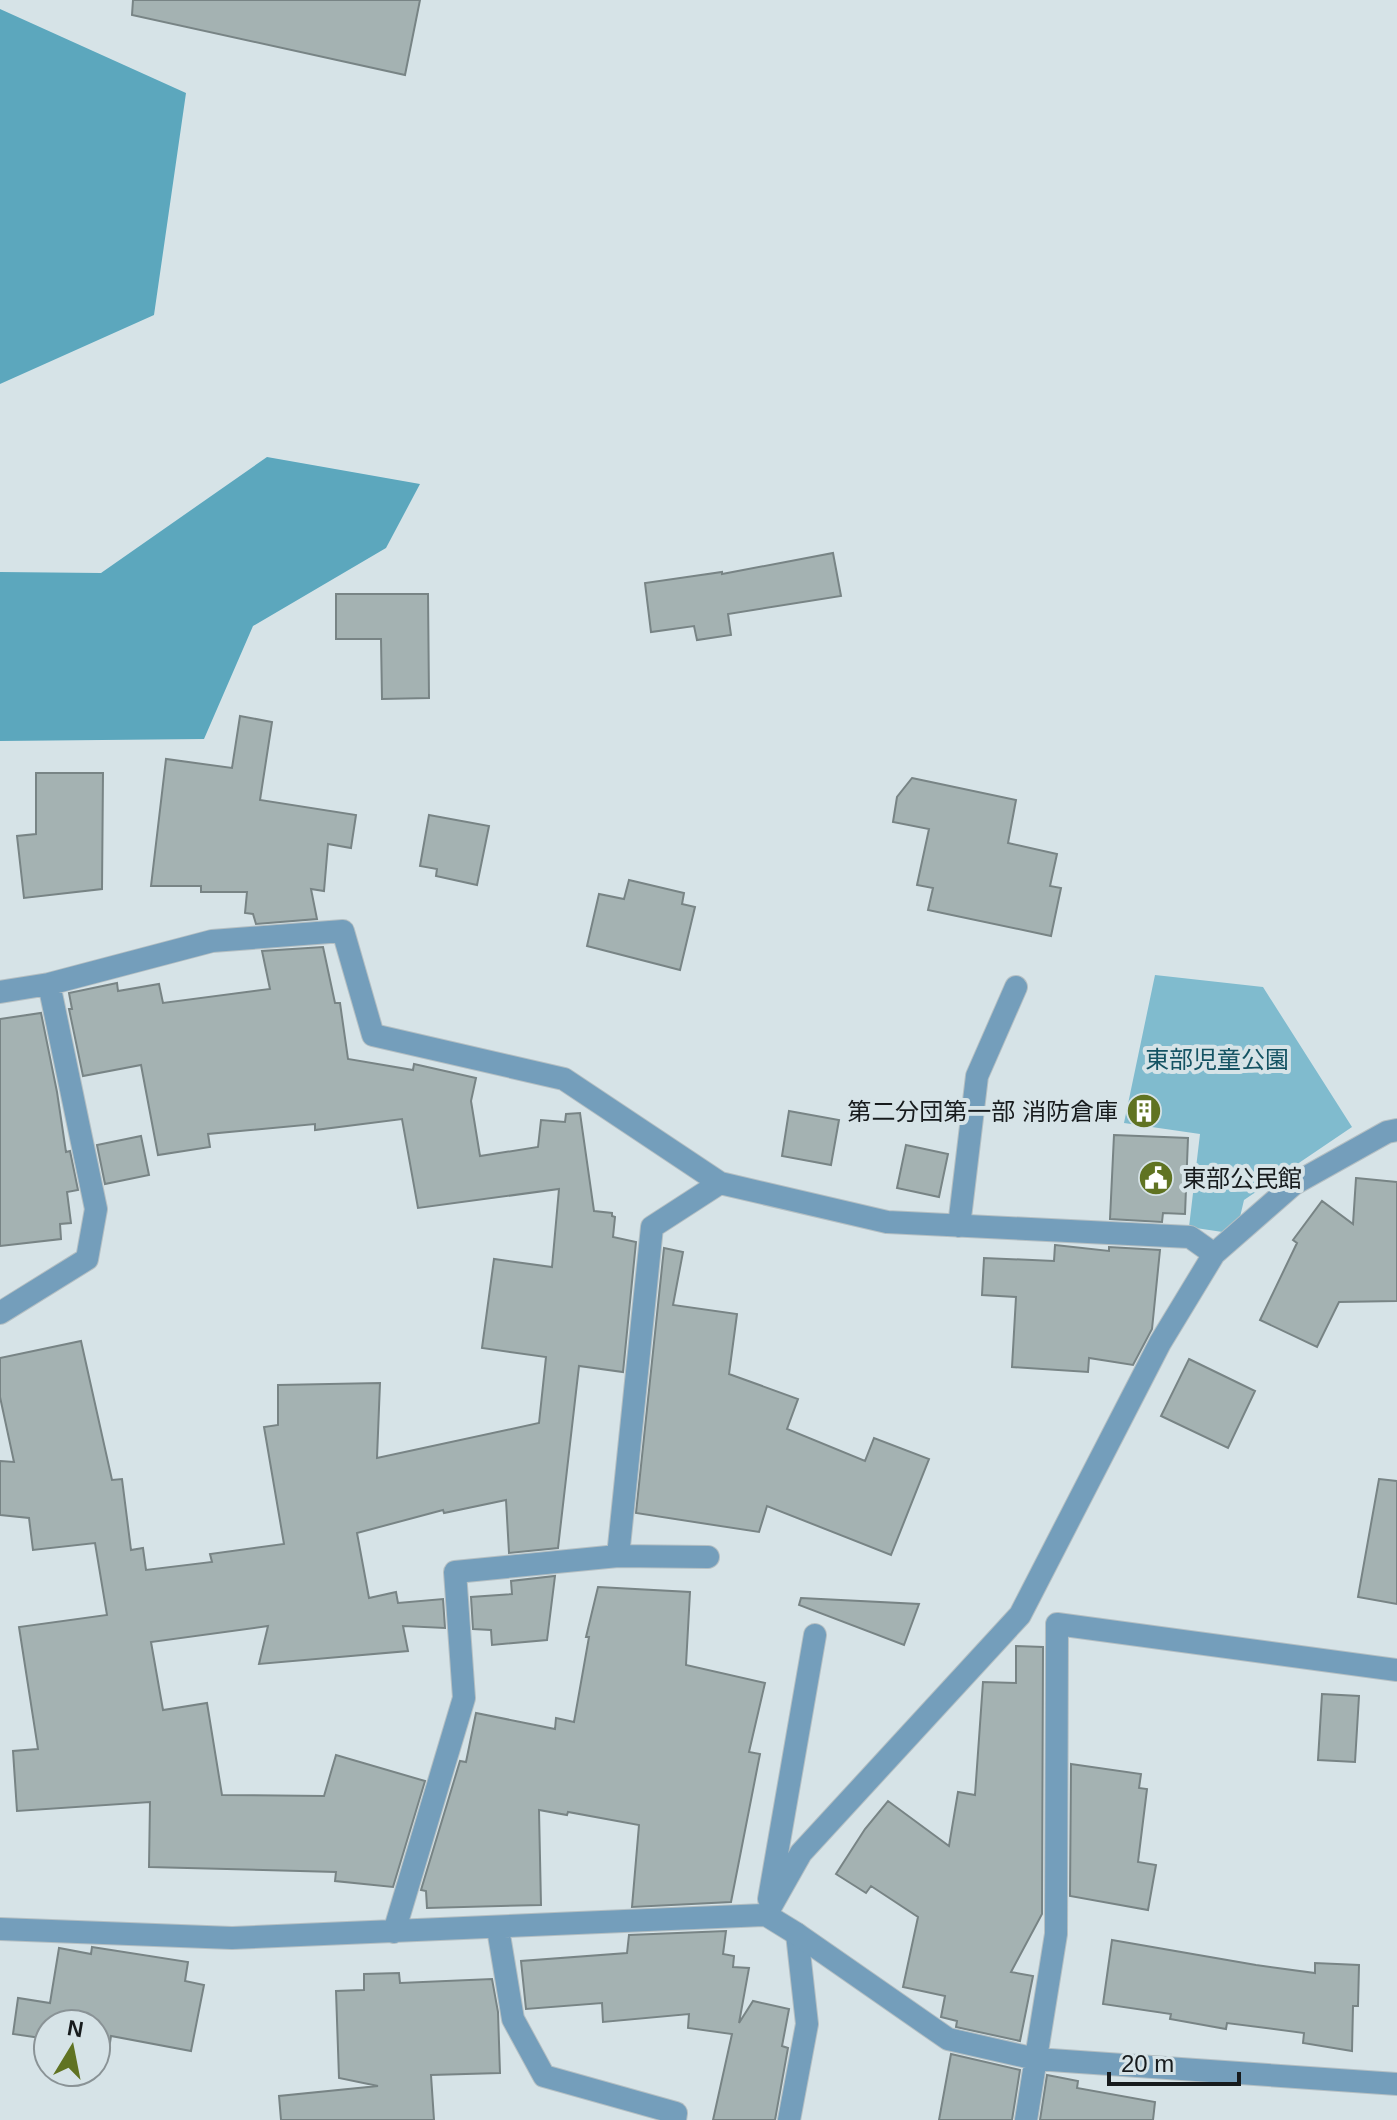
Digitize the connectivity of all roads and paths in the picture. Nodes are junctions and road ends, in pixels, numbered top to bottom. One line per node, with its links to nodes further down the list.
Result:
1 (49, 984): 3 (street); 5 (street); 8 (street)
2 (1016, 987): 6 (street)
3 (0, 992)
4 (1397, 1130): 7 (street)
5 (720, 1183): 6 (street); 9 (street)
6 (959, 1226): 7 (street)
7 (1214, 1254): 11 (street)
8 (0, 1313)
9 (618, 1556): 10 (street); 18 (street)
10 (708, 1557)
11 (1020, 1615): 12 (street); 15 (street)
12 (1057, 1624): 14 (street); 20 (street)
13 (815, 1635): 15 (street)
14 (1397, 1670)
15 (766, 1915): 17 (street); 19 (street)
16 (0, 1929): 18 (street)
17 (498, 1929): 18 (street); 22 (street)
18 (394, 1932)
19 (797, 1934): 20 (street); 23 (street)
20 (1036, 2059): 21 (street); 24 (street)
21 (1397, 2084)
22 (675, 2120)
23 (789, 2120)
24 (1026, 2120)

